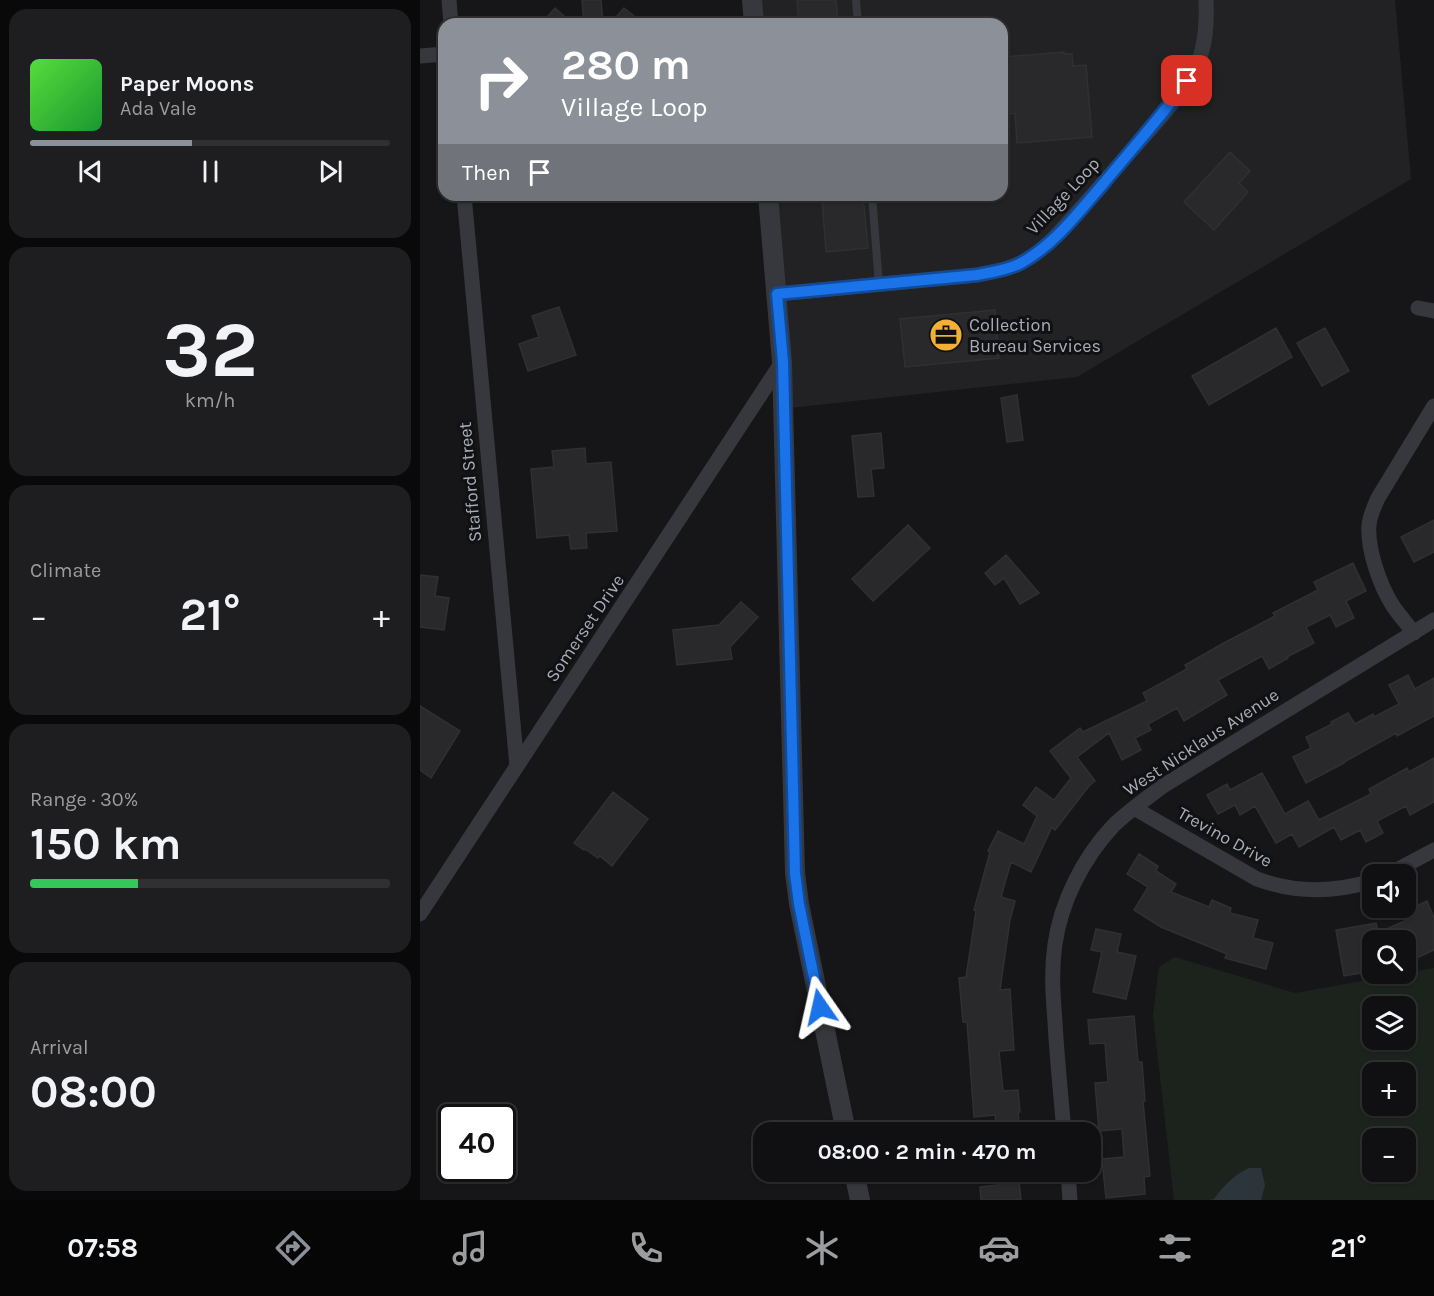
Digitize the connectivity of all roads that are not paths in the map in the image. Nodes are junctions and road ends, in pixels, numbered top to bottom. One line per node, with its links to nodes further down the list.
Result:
1 (449, 0): 5 (street)
2 (752, 0): 6 (street)
3 (856, 0): 7 (lane)
4 (1206, 0): 13 (street, Village Loop)
5 (450, 18)
6 (754, 18)
7 (858, 18)
8 (438, 54): 9 (street)
9 (420, 56)
10 (465, 201): 21 (street, Stafford Street)
11 (769, 201): 14 (street)
12 (872, 201): 13 (lane)
13 (879, 285): 14 (street, Village Loop)
14 (777, 294): 17 (street)
15 (1418, 308): 16 (street)
16 (1434, 311)
17 (783, 362): 21 (street, Somerset Drive); 27 (street)
18 (1434, 406): 20 (street)
19 (1434, 620): 20 (street, West Nicklaus Avenue)
20 (1414, 633): 22 (street, West Nicklaus Avenue)
21 (517, 766): 26 (street, Somerset Drive)
22 (1134, 808): 25 (street, Trevino Drive); 28 (street, West Nicklaus Avenue)
23 (1434, 850): 24 (street)
24 (1408, 864)
25 (1362, 883)
26 (420, 914)
27 (844, 1122)
28 (1063, 1122)
29 (856, 1182): 31 (street)
30 (1069, 1182): 32 (street)
31 (860, 1200)
32 (1070, 1200)

